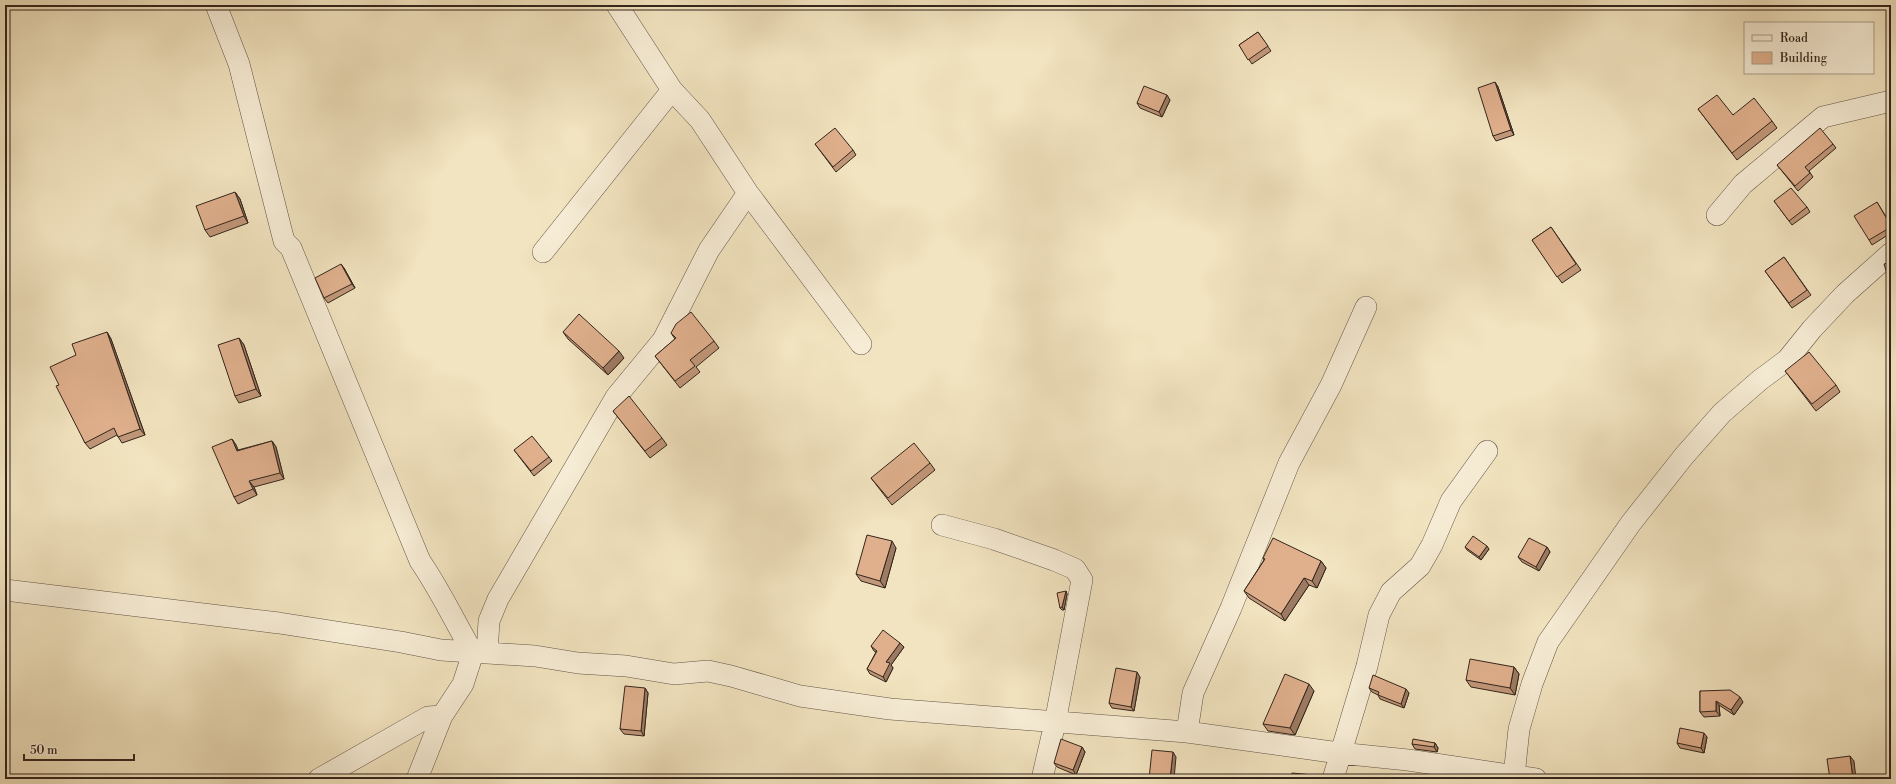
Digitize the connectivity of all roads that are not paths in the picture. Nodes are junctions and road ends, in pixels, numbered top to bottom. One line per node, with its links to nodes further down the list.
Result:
1 (216, 5): 14 (street)
2 (617, 5): 3 (street)
3 (672, 90): 5 (street); 7 (street)
4 (1891, 102): 6 (street)
5 (748, 193): 10 (street); 14 (street)
6 (1717, 215)
7 (543, 252)
8 (1891, 254): 19 (street)
9 (1366, 307): 17 (street)
10 (861, 344)
11 (1487, 451): 18 (street)
12 (942, 525): 16 (street)
13 (5, 590): 14 (street)
14 (480, 653): 15 (street); 16 (street)
15 (442, 716): 20 (street); 21 (street)
16 (1055, 723): 17 (street); 22 (street)
17 (1187, 732): 18 (street)
18 (1339, 753): 19 (street); 23 (street)
19 (1514, 776): 24 (street)
20 (319, 779)
21 (417, 779)
22 (1042, 779)
23 (1333, 779)
24 (1536, 779)

